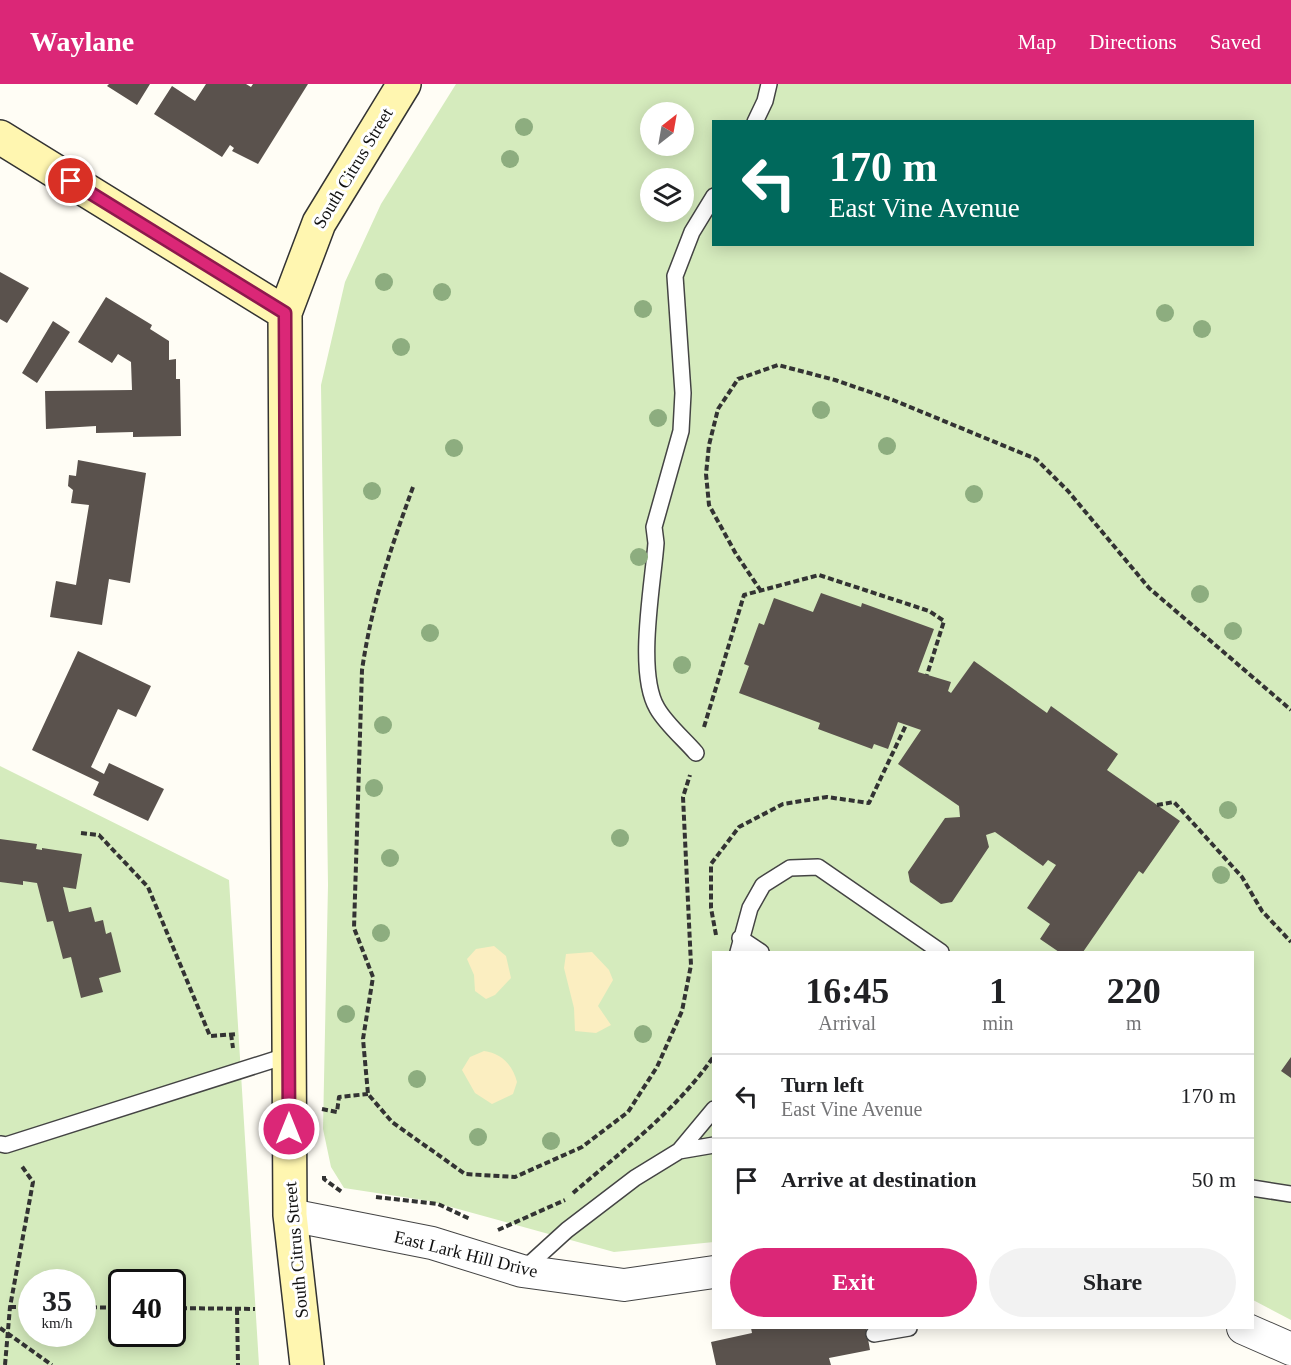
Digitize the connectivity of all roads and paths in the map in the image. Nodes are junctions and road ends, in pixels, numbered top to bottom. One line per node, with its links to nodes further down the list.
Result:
1 (404, 84): 6 (street, South Citrus Street)
2 (769, 84): 3 (lane)
3 (756, 120)
4 (0, 137): 6 (street)
5 (712, 199): 12 (lane)
6 (285, 313): 21 (street, South Citrus Street)
7 (413, 487): 23 (path)
8 (761, 591): 9 (path); 10 (path); 12 (path)
9 (927, 675)
10 (1291, 710)
11 (906, 725): 16 (path)
12 (696, 753): 23 (path)
13 (1157, 805): 15 (path)
14 (81, 833): 20 (path)
15 (1291, 942)
16 (717, 945)
17 (739, 945): 18 (lane); 19 (lane)
18 (758, 951)
19 (940, 951)
20 (238, 1034)
21 (289, 1055): 26 (lane); 34 (street, South Citrus Street)
22 (712, 1059): 36 (path)
23 (368, 1094): 25 (path)
24 (712, 1111): 28 (lane)
25 (323, 1121)
26 (3, 1144): 39 (path)
27 (712, 1145): 28 (lane)
28 (679, 1151): 37 (lane)
29 (324, 1167): 31 (path)
30 (1254, 1188): 32 (lane)
31 (345, 1194)
32 (1291, 1194)
33 (369, 1196): 35 (path)
34 (290, 1215): 37 (street, East Lark Hill Drive); 53 (street, South Citrus Street)
35 (477, 1222)
36 (496, 1232)
37 (522, 1271): 38 (street, East Lark Hill Drive)
38 (712, 1272)
39 (10, 1307): 40 (path); 48 (path)
40 (18, 1307)
41 (186, 1308): 42 (path)
42 (237, 1309): 43 (path); 52 (path)
43 (255, 1309)
44 (0, 1328): 48 (path)
45 (903, 1329): 47 (lane)
46 (1245, 1329): 49 (street)
47 (874, 1334)
48 (9, 1335): 50 (path); 51 (path)
49 (1291, 1349)
50 (5, 1365)
51 (52, 1365)
52 (238, 1365)
53 (307, 1365)

